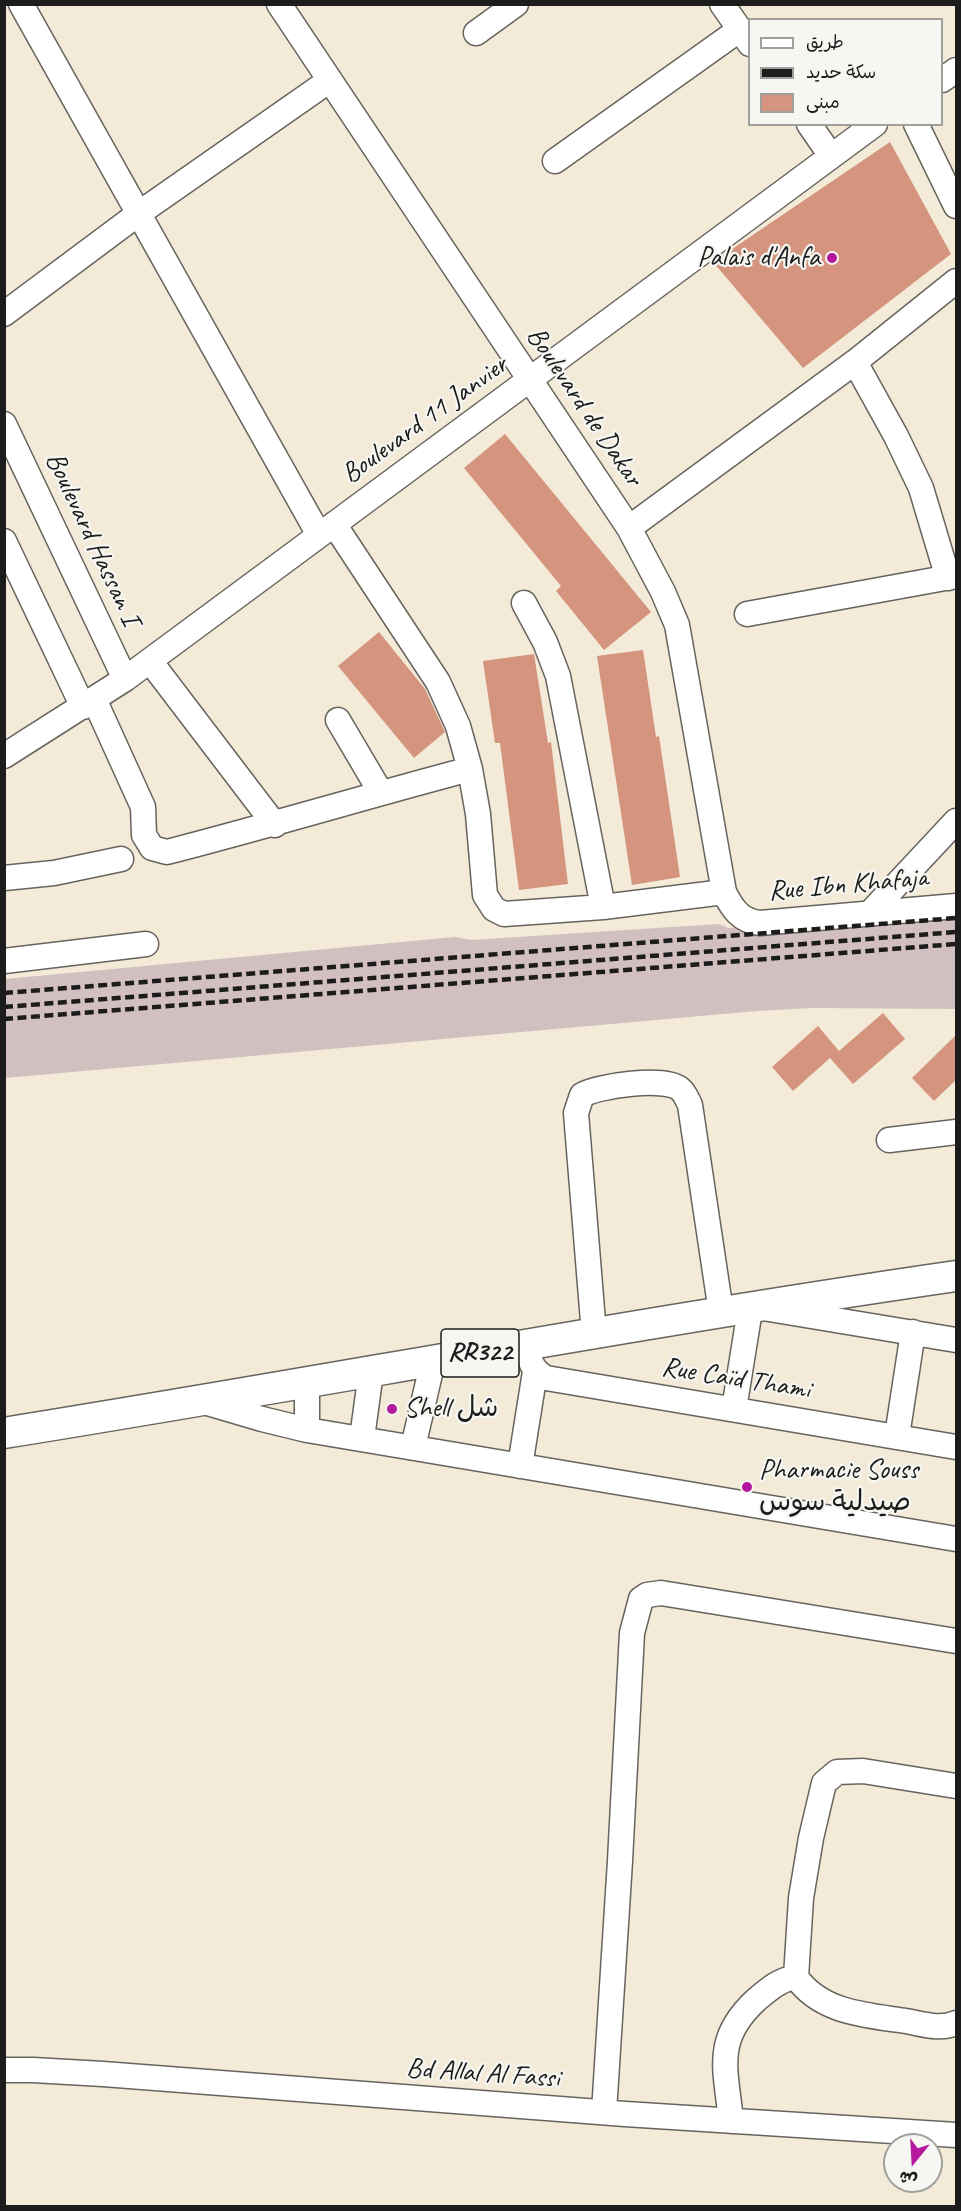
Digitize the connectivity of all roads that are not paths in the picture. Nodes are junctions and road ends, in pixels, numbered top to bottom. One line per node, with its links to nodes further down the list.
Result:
1 (21, 4): 16 (street)
2 (279, 4): 9 (street, Boulevard de Dakar)
3 (516, 4): 5 (street)
4 (722, 4): 6 (street)
5 (476, 33)
6 (745, 37): 14 (street)
7 (957, 70): 8 (street)
8 (943, 79)
9 (330, 80): 16 (street); 20 (street, Boulevard de Dakar)
10 (809, 126): 13 (street)
11 (872, 126): 13 (street, Boulevard 11 Janvier)
12 (917, 126): 15 (street)
13 (831, 156): 20 (street, Boulevard 11 Janvier)
14 (555, 161)
15 (957, 206)
16 (138, 214): 18 (street); 23 (street)
17 (957, 281): 19 (street)
18 (4, 314)
19 (855, 362): 22 (street); 25 (street)
20 (530, 380): 22 (street, Boulevard de Dakar); 23 (street, Boulevard 11 Janvier)
21 (4, 424): 29 (street, Boulevard Hassan I)
22 (629, 528): 39 (street, Boulevard de Dakar)
23 (326, 530): 28 (street, Boulevard 11 Janvier); 33 (street)
24 (4, 541): 30 (street)
25 (952, 577): 27 (street)
26 (524, 603): 41 (street)
27 (747, 614)
28 (150, 661): 29 (street, Boulevard 11 Janvier); 36 (street)
29 (125, 679): 30 (street, Boulevard 11 Janvier)
30 (89, 703): 32 (street, Boulevard 11 Janvier); 36 (street)
31 (338, 720): 34 (street)
32 (4, 756)
33 (470, 769): 34 (street); 41 (street)
34 (381, 793): 36 (street)
35 (957, 821): 42 (street)
36 (275, 825)
37 (121, 859): 38 (street)
38 (4, 878)
39 (724, 892): 41 (street); 42 (street, Rue Ibn Khafaja)
40 (957, 906): 42 (street, Rue Ibn Khafaja)
41 (603, 907)
42 (871, 912)
43 (146, 944): 44 (street)
44 (4, 961)
45 (957, 1132): 46 (street)
46 (889, 1140)
47 (957, 1276): 48 (main road, RR322)
48 (744, 1308): 49 (street); 50 (main road, RR322); 50 (street); 57 (street)
49 (913, 1332): 51 (street); 60 (street)
50 (594, 1334): 52 (main road, RR322)
51 (957, 1340)
52 (532, 1358): 53 (main road, RR322); 57 (street, Rue Caïd Thami); 64 (street)
53 (433, 1361): 54 (main road, RR322); 62 (street)
54 (371, 1372): 55 (main road, RR322); 61 (street)
55 (307, 1383): 56 (main road, RR322); 58 (street)
56 (201, 1400): 58 (street); 59 (main road, RR322)
57 (734, 1408): 60 (street, Rue Caïd Thami)
58 (307, 1430): 61 (street)
59 (4, 1433)
60 (897, 1436): 63 (street, Rue Caïd Thami)
61 (362, 1438): 62 (street)
62 (413, 1447): 64 (street)
63 (957, 1447)
64 (520, 1466): 65 (street)
65 (957, 1539)
66 (957, 1641): 71 (street)
67 (957, 1786): 68 (street)
68 (796, 1977): 69 (street); 72 (street)
69 (957, 2023)
70 (4, 2070): 71 (street, Bd Allal Al Fassi)
71 (604, 2112): 72 (street, Bd Allal Al Fassi)
72 (731, 2121): 73 (street, Bd Allal Al Fassi)
73 (957, 2135)

